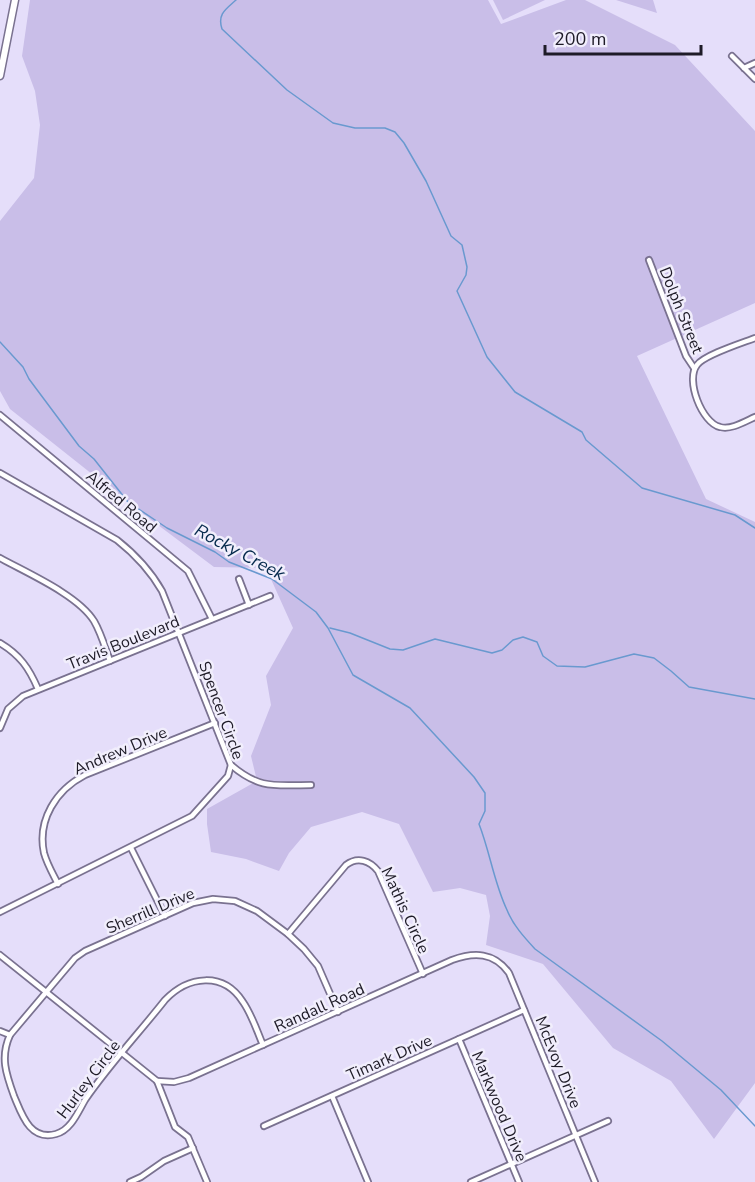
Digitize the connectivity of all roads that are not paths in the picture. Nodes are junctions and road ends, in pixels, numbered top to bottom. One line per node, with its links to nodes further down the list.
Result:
1 (15, 0): 5 (street)
2 (732, 56): 4 (street)
3 (755, 63): 4 (street)
4 (744, 68): 6 (street)
5 (0, 76)
6 (755, 79)
7 (649, 260): 9 (street, Dolph Street)
8 (755, 338): 9 (street)
9 (694, 369): 11 (street)
10 (0, 415): 17 (street, Alfred Road)
11 (755, 417)
12 (0, 473): 18 (street, Spencer Circle)
13 (0, 558): 20 (street)
14 (239, 579): 16 (street)
15 (270, 596): 16 (street, Travis Boulevard)
16 (249, 605): 17 (street, Travis Boulevard)
17 (212, 619): 18 (street, Travis Boulevard)
18 (179, 632): 20 (street, Travis Boulevard); 22 (street, Spencer Circle)
19 (0, 643): 21 (street)
20 (110, 660): 21 (street, Travis Boulevard)
21 (38, 689): 23 (street, Travis Boulevard)
22 (215, 723): 24 (street, Spencer Circle); 27 (street, Andrew Drive)
23 (0, 728)
24 (231, 765): 25 (street); 26 (street, Spencer Circle)
25 (311, 784)
26 (131, 848): 27 (street, Spencer Circle); 29 (street)
27 (57, 884): 28 (street, Spencer Circle)
28 (0, 912)
29 (165, 916): 30 (street, Sherrill Drive); 34 (street, Sherrill Drive)
30 (288, 934): 33 (street, Mathis Circle); 36 (street, Sherrill Drive)
31 (0, 955): 34 (street)
32 (491, 957): 33 (street, Randall Road); 35 (street, McEvoy Drive)
33 (423, 974): 36 (street, Randall Road)
34 (46, 993): 38 (street, Hurley Circle); 43 (street)
35 (525, 1010): 40 (street, Timark Drive); 48 (street, McEvoy Drive)
36 (338, 1012): 42 (street, Randall Road)
37 (0, 1031): 38 (street)
38 (10, 1035): 41 (street, Hurley Circle)
39 (0, 1039): 41 (street)
40 (459, 1039): 45 (street, Timark Drive); 50 (street, Markwood Drive)
41 (6, 1042): 43 (street, Hurley Circle)
42 (263, 1045): 43 (street, Hurley Circle); 44 (street, Randall Road)
43 (122, 1054): 44 (street)
44 (157, 1081): 49 (street)
45 (332, 1096): 47 (street, Timark Drive); 54 (street)
46 (608, 1121): 48 (street)
47 (264, 1126)
48 (576, 1135): 50 (street); 57 (street, McEvoy Drive)
49 (193, 1148): 51 (street); 53 (street)
50 (511, 1164): 55 (street); 56 (street, Markwood Drive)
51 (137, 1180): 52 (street)
52 (130, 1182)
53 (207, 1182)
54 (368, 1182)
55 (471, 1182)
56 (519, 1182)
57 (596, 1182)

